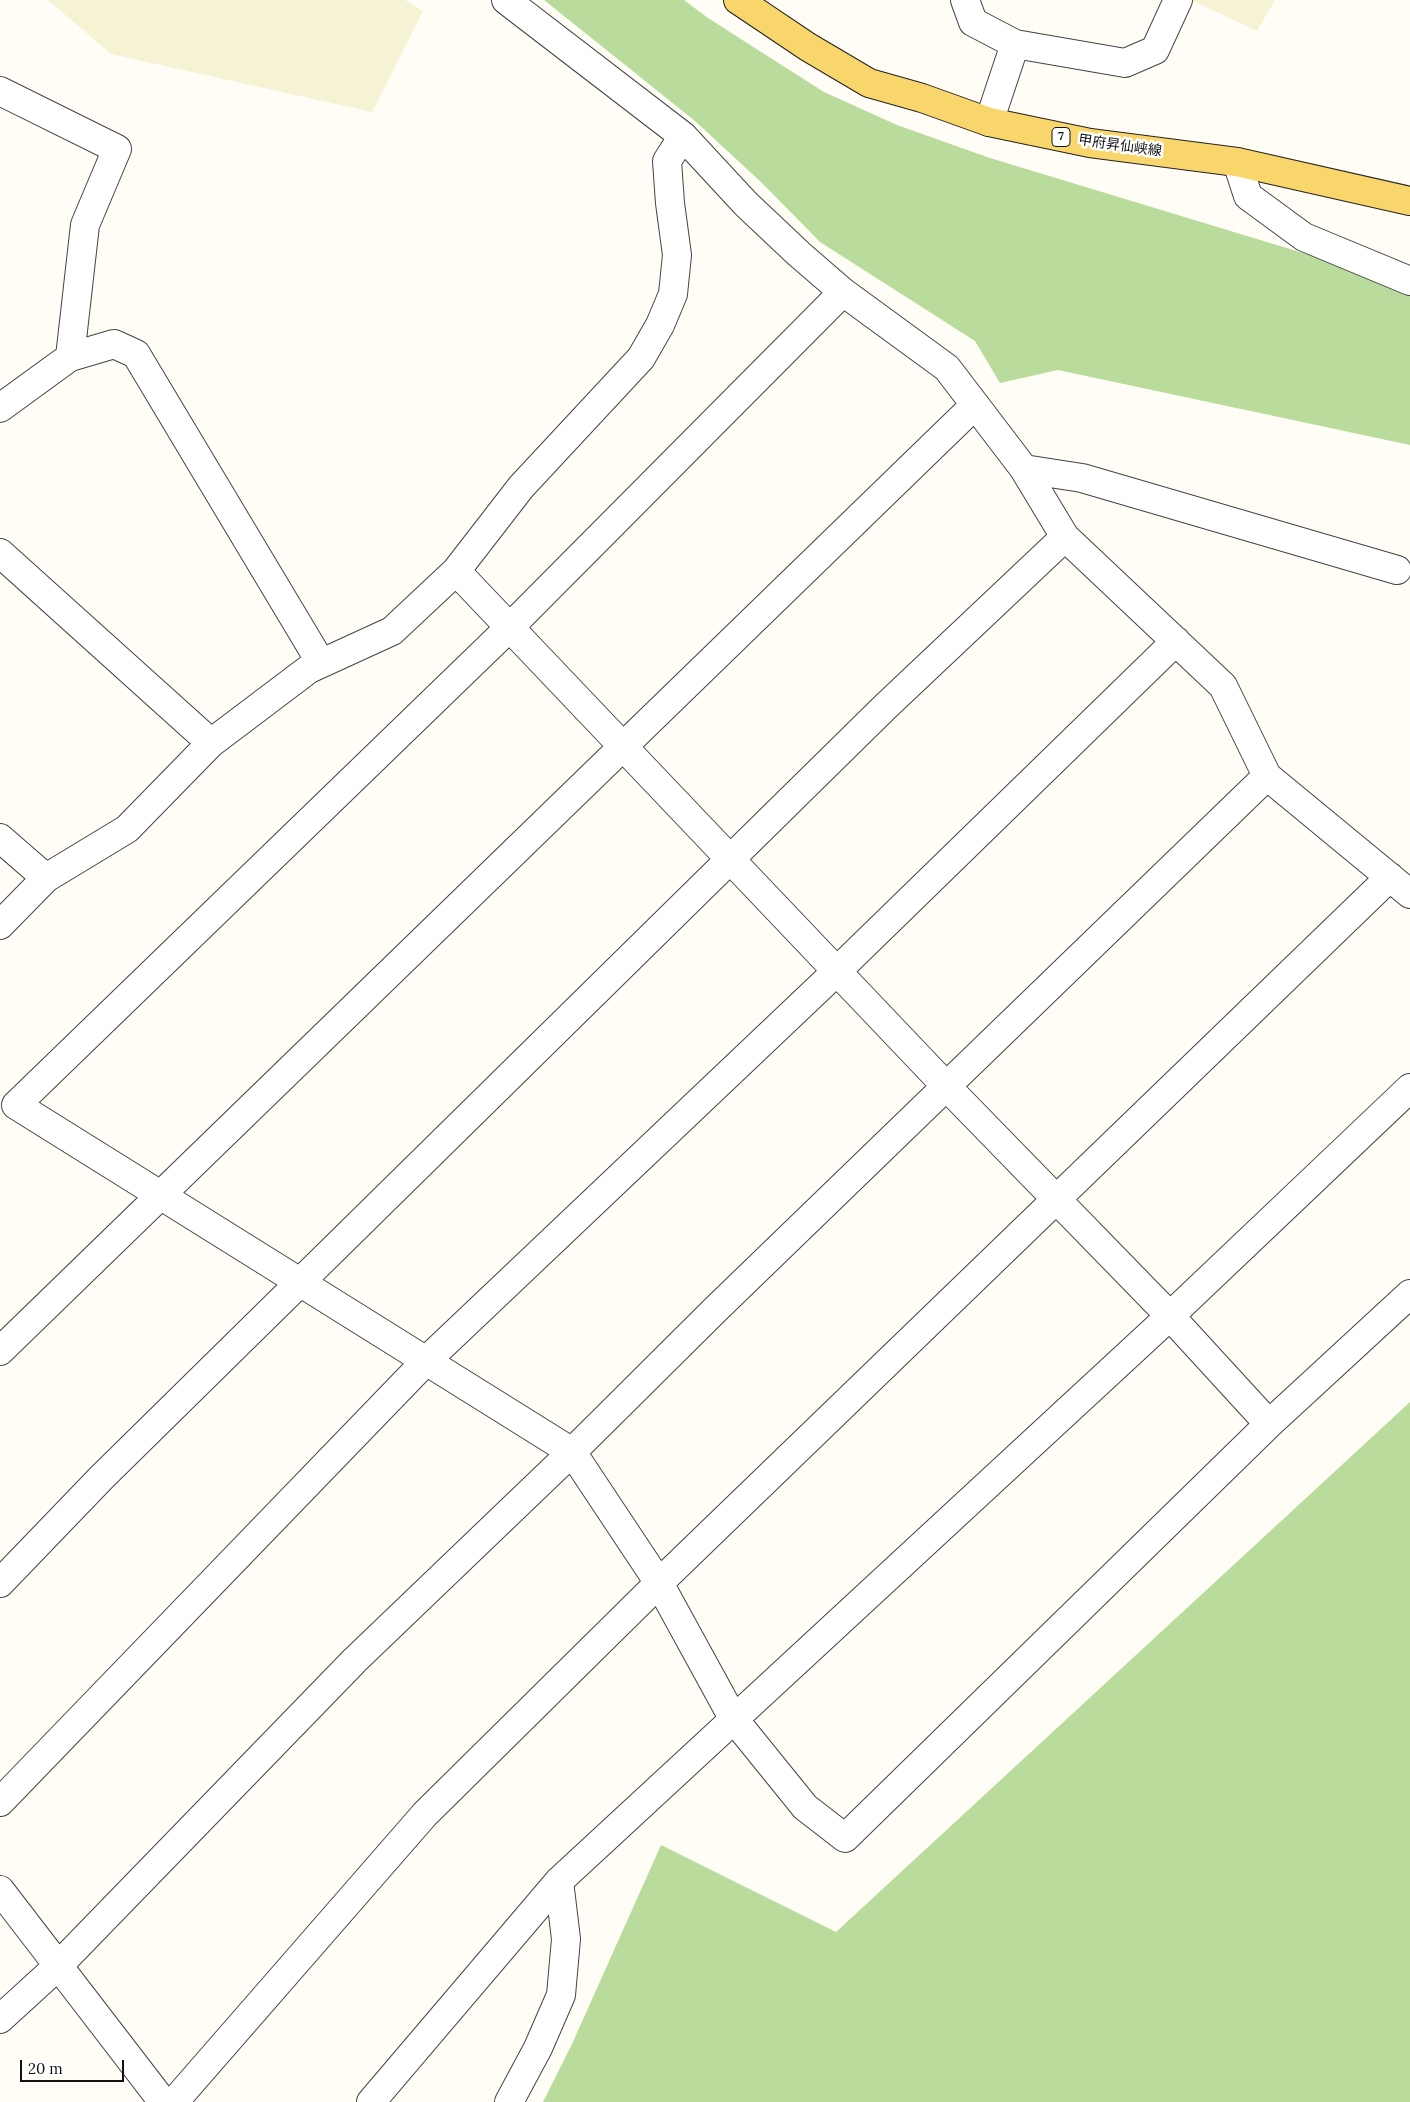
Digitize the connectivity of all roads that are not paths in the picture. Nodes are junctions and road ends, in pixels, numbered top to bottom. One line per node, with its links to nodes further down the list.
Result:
1 (506, 0): 8 (street)
2 (738, 0): 7 (main road, 甲府昇仙峡線 / 7)
3 (965, 0): 5 (street)
4 (1178, 0): 5 (street)
5 (1015, 44): 7 (street)
6 (0, 91): 13 (street)
7 (989, 122): 9 (main road, 甲府昇仙峡線 / 7)
8 (683, 136): 12 (street); 20 (street)
9 (1237, 162): 10 (main road, 甲府昇仙峡線 / 7); 11 (street)
10 (1410, 201)
11 (1410, 281)
12 (843, 292): 14 (street); 21 (street)
13 (70, 357): 15 (street); 23 (street)
14 (975, 405): 16 (street); 25 (street)
15 (0, 408)
16 (1024, 469): 17 (street); 19 (street)
17 (1065, 537): 22 (street); 28 (street)
18 (0, 553): 24 (street)
19 (1397, 570)
20 (456, 571): 21 (street); 23 (street)
21 (510, 627): 25 (street); 35 (street)
22 (1176, 641): 26 (street); 32 (street)
23 (320, 664): 24 (street)
24 (211, 743): 29 (street)
25 (623, 746): 28 (street); 35 (street)
26 (1266, 776): 30 (street); 33 (street)
27 (0, 838): 29 (street)
28 (730, 860): 32 (street); 37 (street)
29 (46, 878): 31 (street)
30 (1400, 885): 36 (street)
31 (0, 925)
32 (836, 972): 33 (street); 41 (street)
33 (946, 1086): 36 (street); 43 (street)
34 (1410, 1088): 39 (street)
35 (161, 1194): 37 (street); 40 (street)
36 (1057, 1200): 39 (street); 45 (street)
37 (301, 1281): 41 (street); 44 (street)
38 (1410, 1294): 42 (street)
39 (1170, 1316): 42 (street); 46 (street)
40 (0, 1351)
41 (427, 1360): 43 (street); 47 (street)
42 (1268, 1424): 46 (street)
43 (572, 1452): 45 (street); 50 (street)
44 (0, 1583)
45 (659, 1583): 46 (street); 53 (street)
46 (733, 1718): 48 (street)
47 (0, 1802)
48 (559, 1881): 54 (street); 55 (street)
49 (0, 1890): 50 (street)
50 (58, 1966): 51 (street); 52 (street)
51 (0, 2019)
52 (163, 2102)
53 (174, 2102)
54 (371, 2102)
55 (509, 2102)

